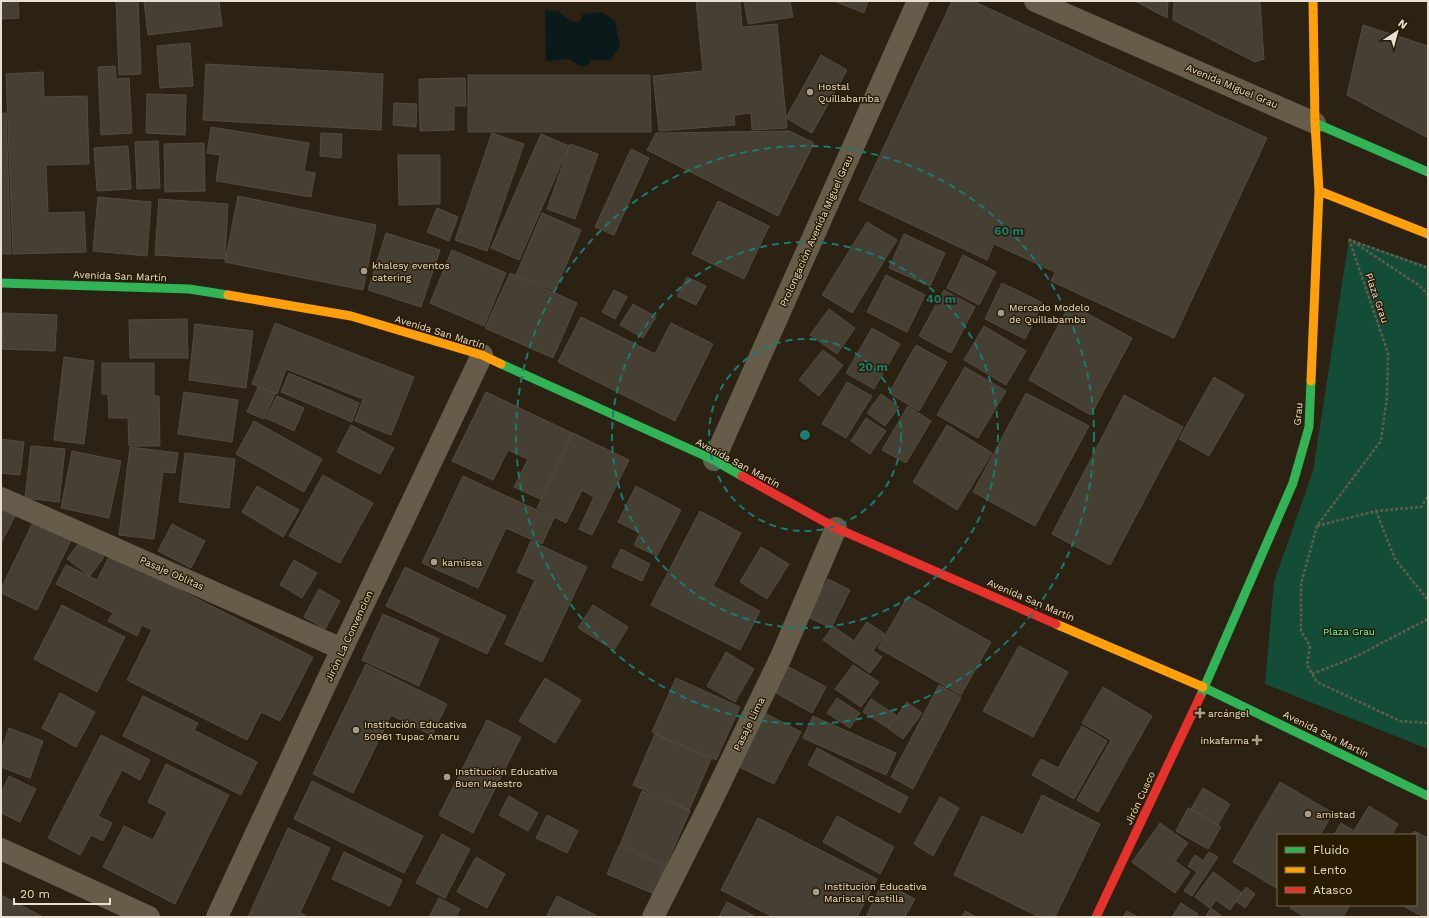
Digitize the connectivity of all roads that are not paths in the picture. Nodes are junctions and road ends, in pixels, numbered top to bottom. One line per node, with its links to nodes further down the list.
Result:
1 (918, 1): 10 (street, Prolongación Avenida Miguel Grau)
2 (1035, 1): 4 (street, Avenida Miguel Grau)
3 (1313, 1): 4 (main road, Grau)
4 (1315, 123): 5 (main road, Avenida Miguel Grau); 6 (main road, Grau)
5 (1428, 172)
6 (1319, 190): 7 (main road); 14 (main road, Grau)
7 (1428, 234)
8 (1, 283): 9 (main road, Avenida San Martín)
9 (482, 355): 10 (main road, Avenida San Martín); 13 (street, Jirón La Convencion)
10 (714, 460): 12 (main road, Avenida San Martín)
11 (1, 498): 13 (street, Pasaje Oblitas)
12 (836, 528): 14 (main road, Avenida San Martín); 19 (street, Pasaje Lima)
13 (342, 649): 18 (street, Jirón La Convencion)
14 (1204, 688): 15 (main road, Avenida San Martín); 20 (main road, Jirón Cusco)
15 (1428, 796)
16 (1, 849): 17 (street)
17 (148, 917)
18 (217, 917)
19 (653, 917)
20 (1096, 917)

